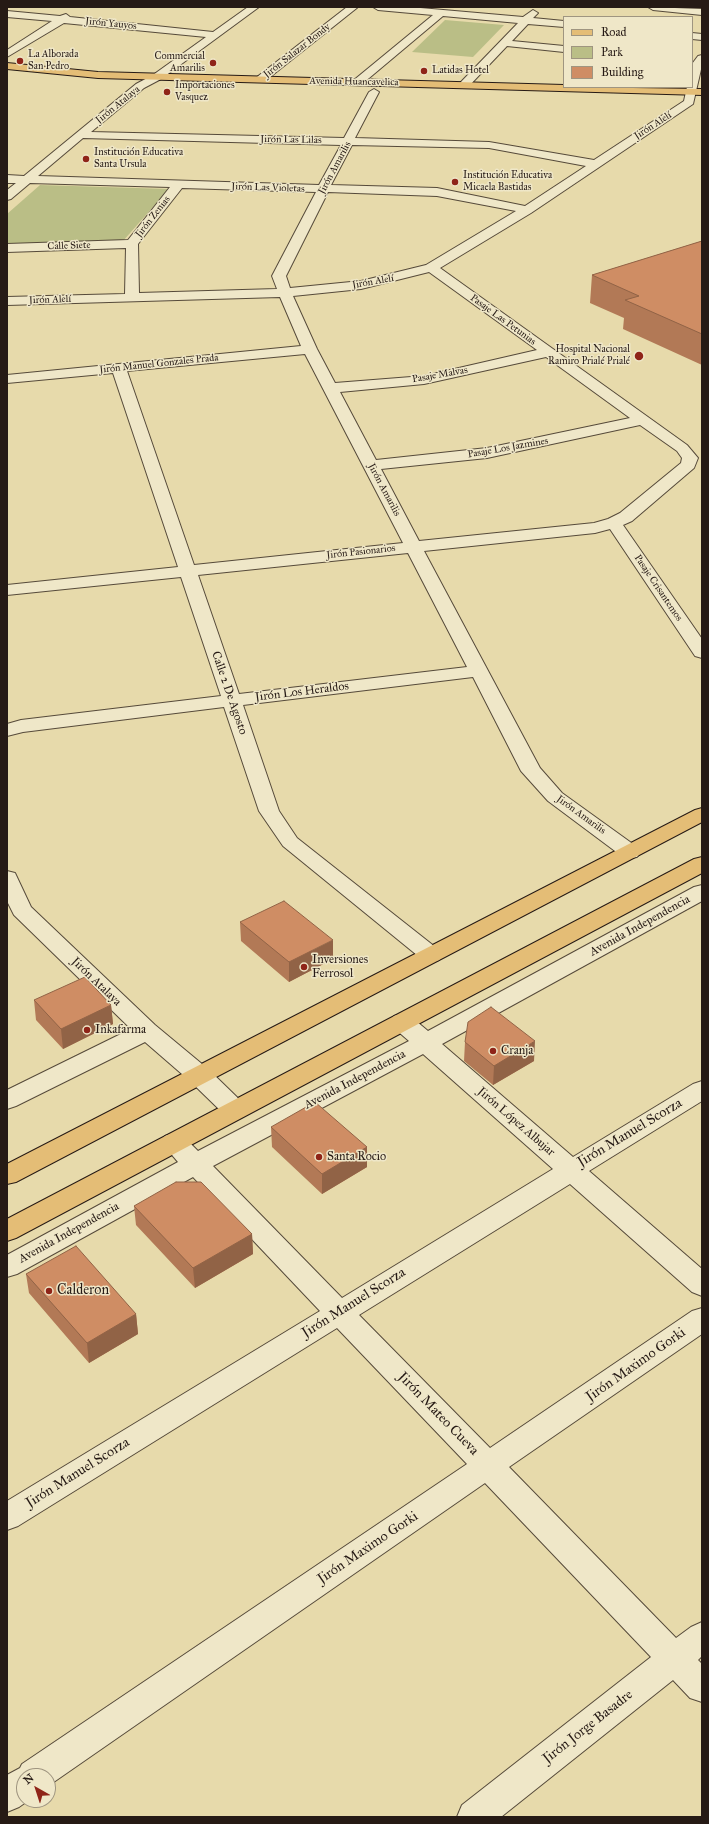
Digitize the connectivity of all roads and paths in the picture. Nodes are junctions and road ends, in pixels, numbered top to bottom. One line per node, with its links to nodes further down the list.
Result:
1 (254, 7): 13 (street, Jirón Atalaya)
2 (353, 7): 20 (street, Jirón Salazar Bondy)
3 (378, 7): 8 (street)
4 (539, 7): 11 (street)
5 (653, 7): 7 (street)
6 (76, 11): 10 (street)
7 (702, 12)
8 (442, 13): 11 (street); 21 (street)
9 (7, 14): 10 (street, Jirón Yauyos)
10 (63, 19): 13 (street, Jirón Yauyos); 16 (street)
11 (526, 21): 12 (street); 14 (street)
12 (563, 24)
13 (216, 35): 19 (street, Jirón Atalaya)
14 (504, 43): 15 (street); 22 (street)
15 (563, 50)
16 (7, 54)
17 (697, 62): 26 (street)
18 (7, 66): 19 (main road, Avenida Huancavelica)
19 (158, 77): 20 (main road, Avenida Huancavelica); 24 (street, Jirón Atalaya)
20 (261, 79): 21 (main road, Avenida Huancavelica)
21 (358, 82): 22 (main road, Avenida Huancavelica)
22 (464, 84): 26 (main road, Avenida Huancavelica)
23 (86, 85): 24 (main road, Avenida Huancavelica)
24 (140, 86): 25 (main road, Avenida Huancavelica); 28 (street, Jirón Atalaya)
25 (374, 92): 26 (main road, Avenida Huancavelica); 29 (street, Jirón Amarilis)
26 (694, 95): 27 (main road, Avenida Huancavelica); 30 (street, Jirón Alelí)
27 (702, 103)
28 (81, 135): 29 (street, Jirón Las Lilas); 32 (street, Jirón Atalaya)
29 (348, 142): 30 (street, Jirón Las Lilas); 34 (street, Jirón Amarilis)
30 (596, 164): 36 (street, Jirón Alelí)
31 (7, 179): 32 (street, Jirón Las Violetas)
32 (25, 181): 33 (street, Jirón Las Violetas); 35 (street, Jirón Atalaya)
33 (178, 185): 34 (street, Jirón Las Violetas); 37 (street, Jirón Zenias)
34 (324, 189): 36 (street, Jirón Las Violetas); 40 (street, Jirón Amarilis)
35 (7, 196)
36 (527, 210): 39 (street, Jirón Alelí)
37 (132, 244): 38 (street, Calle Siete); 41 (street, Jirón Zenias)
38 (7, 248)
39 (431, 268): 40 (street, Jirón Alelí); 44 (street, Pasaje Las Petunias)
40 (285, 293): 41 (street, Jirón Alelí); 43 (street, Jirón Amarilis)
41 (132, 297): 42 (street, Jirón Alelí)
42 (7, 301)
43 (310, 349): 45 (street, Jirón Manuel Gonzales Prada); 47 (street, Jirón Amarilis)
44 (548, 352): 47 (street, Pasaje Malvas); 48 (street, Pasaje Las Petunias)
45 (119, 368): 46 (street, Jirón Manuel Gonzales Prada); 53 (street, Calle 2 De Agosto)
46 (7, 379)
47 (331, 388): 50 (street, Jirón Amarilis)
48 (642, 420): 49 (street, Pasaje Las Petunias); 50 (street, Pasaje Los Jazmines)
49 (690, 458): 51 (street, Jirón Pasionarios)
50 (371, 465): 52 (street, Jirón Amarilis)
51 (614, 523): 52 (street, Jirón Pasionarios); 55 (street, Pasaje Crisantemos)
52 (414, 546): 53 (street, Jirón Pasionarios); 56 (street, Jirón Amarilis)
53 (187, 570): 54 (street, Jirón Pasionarios); 57 (street, Calle 2 De Agosto)
54 (7, 590)
55 (702, 652)
56 (479, 671): 57 (street, Jirón Los Heraldos); 60 (street, Jirón Amarilis)
57 (232, 701): 58 (street, Jirón Los Heraldos); 64 (street, Calle 2 De Agosto)
58 (7, 730)
59 (702, 814): 60 (main road)
60 (630, 852): 64 (main road)
61 (699, 868): 65 (main road, Avenida Independencia)
62 (7, 878): 66 (street, Jirón Atalaya)
63 (702, 892): 67 (street, Avenida Independencia)
64 (431, 955): 68 (main road)
65 (402, 1022): 67 (street, Jirón López Albujar); 71 (main road, Avenida Independencia)
66 (147, 1030): 68 (street, Jirón Atalaya); 70 (street)
67 (425, 1043): 73 (street, Avenida Independencia); 74 (street, Jirón López Albujar)
68 (199, 1075): 71 (street, Jirón Atalaya); 75 (main road)
69 (702, 1090): 74 (street, Jirón Manuel Scorza)
70 (7, 1100)
71 (235, 1110): 72 (main road, Avenida Independencia)
72 (174, 1142): 73 (street, Jirón Mateo Cueva); 76 (main road, Avenida Independencia)
73 (196, 1164): 77 (street, Avenida Independencia); 79 (street, Jirón Mateo Cueva)
74 (570, 1170): 78 (street, Jirón López Albujar); 79 (street, Jirón Manuel Scorza)
75 (7, 1174)
76 (7, 1231)
77 (7, 1267)
78 (702, 1285)
79 (339, 1312): 81 (street, Jirón Mateo Cueva); 82 (street, Jirón Manuel Scorza)
80 (702, 1319): 81 (street, Jirón Maximo Gorki)
81 (489, 1466): 84 (street, Jirón Mateo Cueva); 86 (street, Jirón Maximo Gorki)
82 (7, 1517)
83 (702, 1637): 84 (street, Jirón Jorge Basadre)
84 (675, 1659): 85 (street, Jirón Mateo Cueva); 89 (street, Jirón Jorge Basadre)
85 (702, 1687)
86 (46, 1768)
87 (16, 1789): 88 (street)
88 (7, 1795)
89 (474, 1817)

